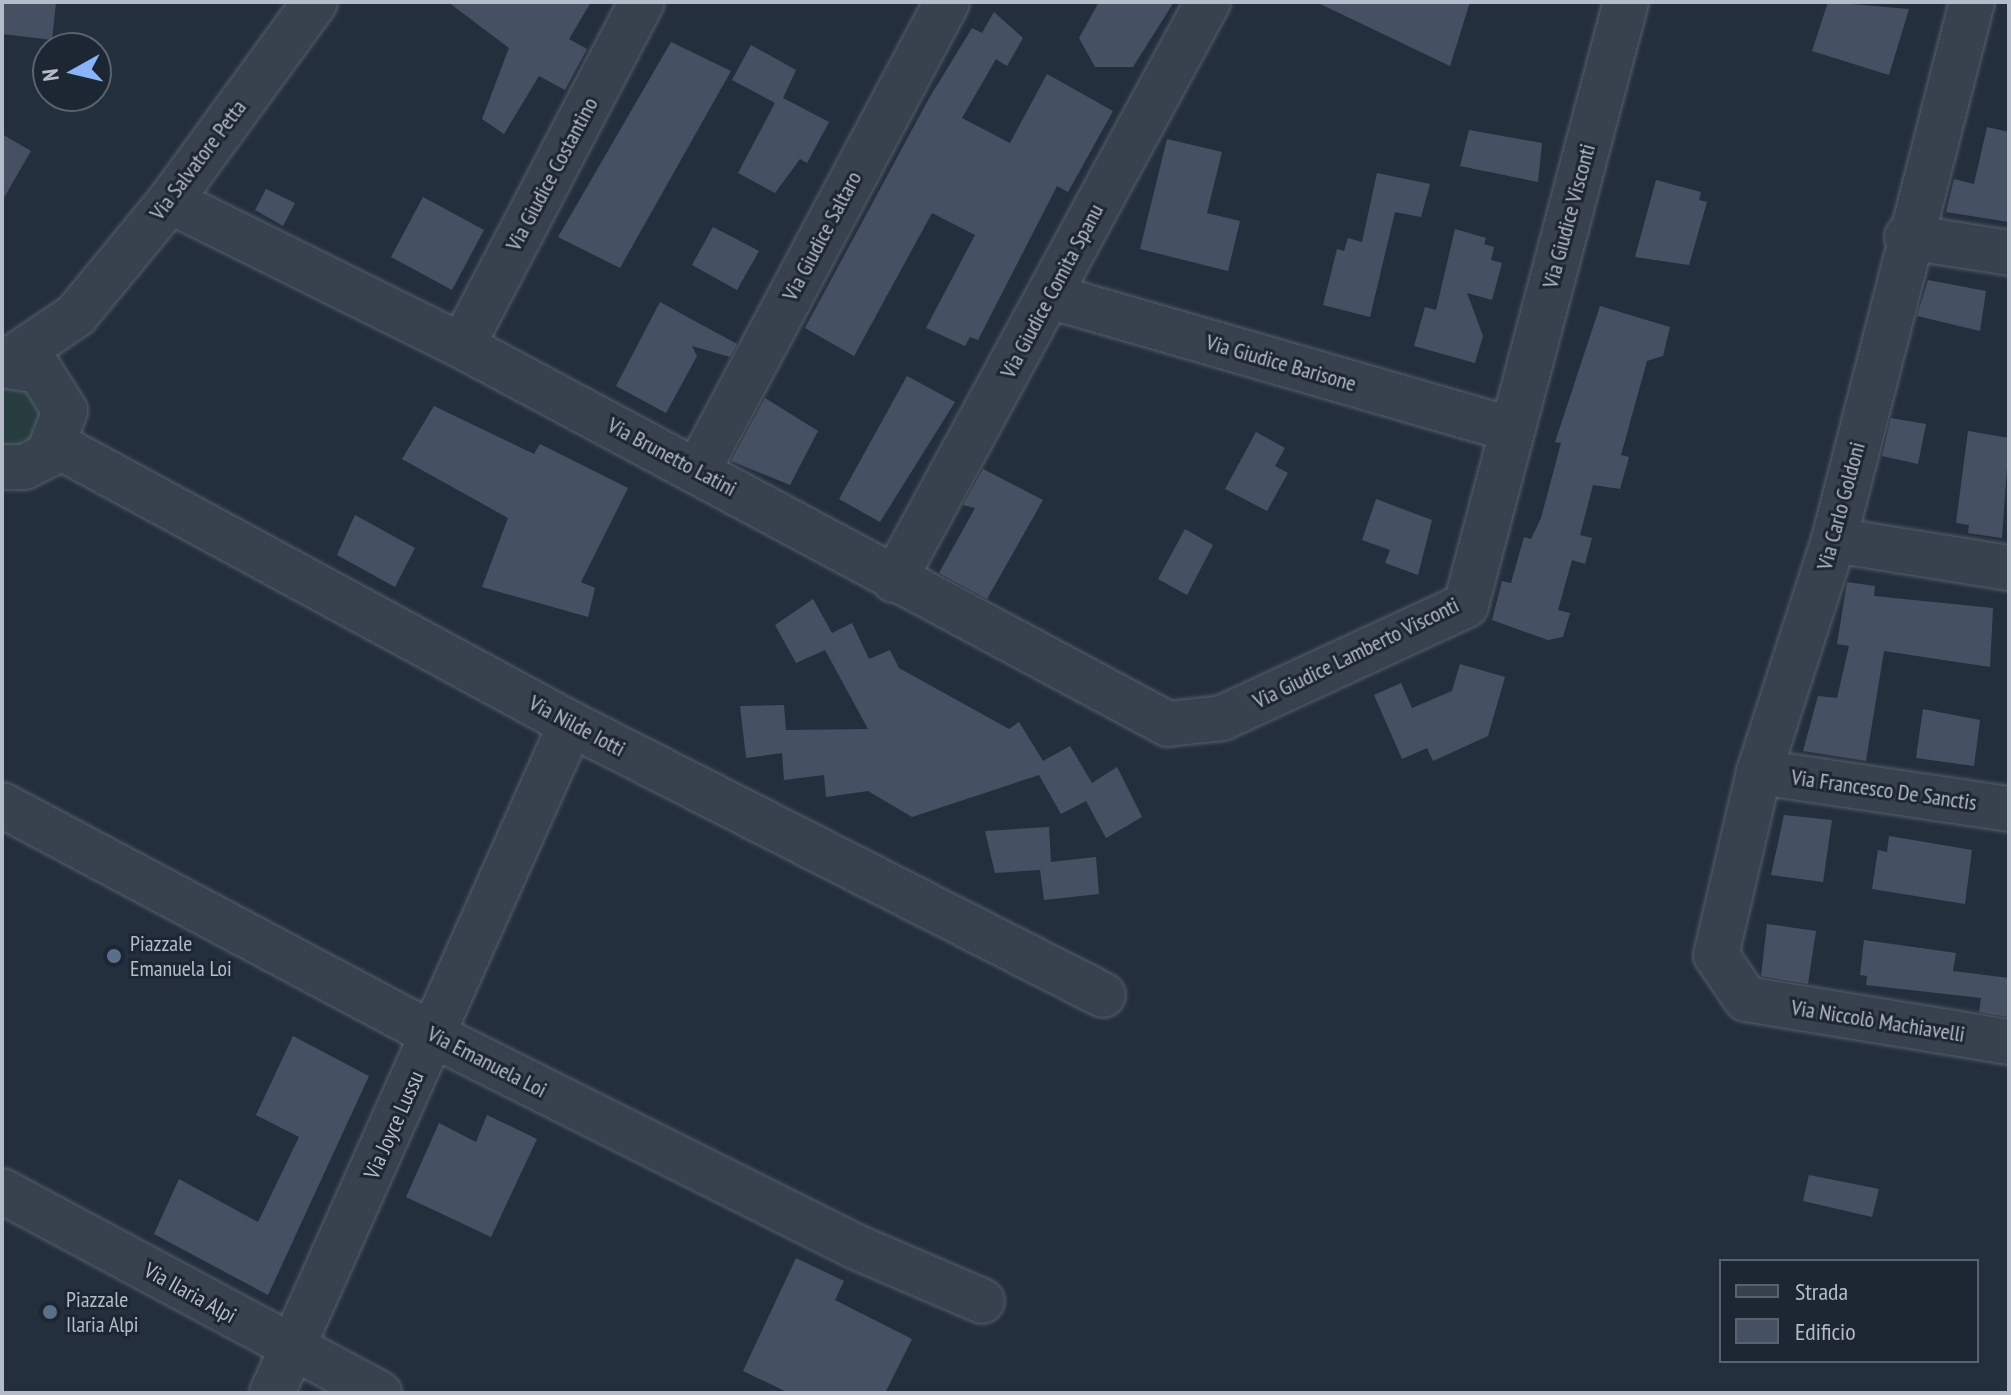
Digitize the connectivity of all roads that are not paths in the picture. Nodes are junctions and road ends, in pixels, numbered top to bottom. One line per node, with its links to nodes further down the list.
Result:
1 (315, 2): 7 (street, Via Salvatore Petta)
2 (642, 2): 12 (street, Via Giudice Costantino)
3 (947, 2): 18 (street, Via Giudice Saltaro)
4 (1208, 2): 10 (street, Via Giudice Comita Spanu)
5 (1626, 2): 15 (street, Via Giudice Visconti)
6 (1972, 2): 8 (street, Via Carlo Goldoni)
7 (170, 201): 11 (street, Via Salvatore Petta); 12 (street, Via Brunetto Latini)
8 (1907, 237): 9 (street); 19 (street, Via Carlo Goldoni)
9 (2009, 253)
10 (1049, 296): 15 (street, Via Giudice Barisone); 21 (street, Via Giudice Comita Spanu)
11 (76, 315): 13 (street, Via Salvatore Petta); 14 (street, Via Salvatore Petta)
12 (462, 346): 18 (street, Via Brunetto Latini)
13 (3, 365): 14 (street)
14 (62, 398): 16 (street, Via Salvatore Petta)
15 (1512, 430): 23 (street, Via Giudice Lamberto Visconti)
16 (56, 445): 17 (street); 22 (street, Via Nilde Iotti)
17 (2, 467)
18 (698, 470): 21 (street, Via Brunetto Latini)
19 (1834, 540): 20 (street); 24 (street, Via Carlo Goldoni)
20 (2009, 568)
21 (894, 580): 23 (street, Via Brunetto Latini)
22 (571, 724): 27 (street, Via Nilde Iotti); 29 (street, Via Joyce Lussu)
23 (1168, 724)
24 (1759, 772): 26 (street, Via Francesco De Sanctis); 28 (street, Via Carlo Goldoni)
25 (2, 805): 29 (street, Via Emanuela Loi)
26 (2009, 809)
27 (1103, 995)
28 (1746, 999): 30 (street, Via Niccolò Machiavelli)
29 (434, 1036): 32 (street, Via Emanuela Loi); 33 (street, Via Joyce Lussu)
30 (2009, 1042)
31 (2, 1191): 33 (street, Via Ilaria Alpi)
32 (982, 1301)
33 (292, 1349): 34 (street, Via Joyce Lussu); 35 (street, Via Ilaria Alpi)
34 (272, 1393)
35 (379, 1393)

